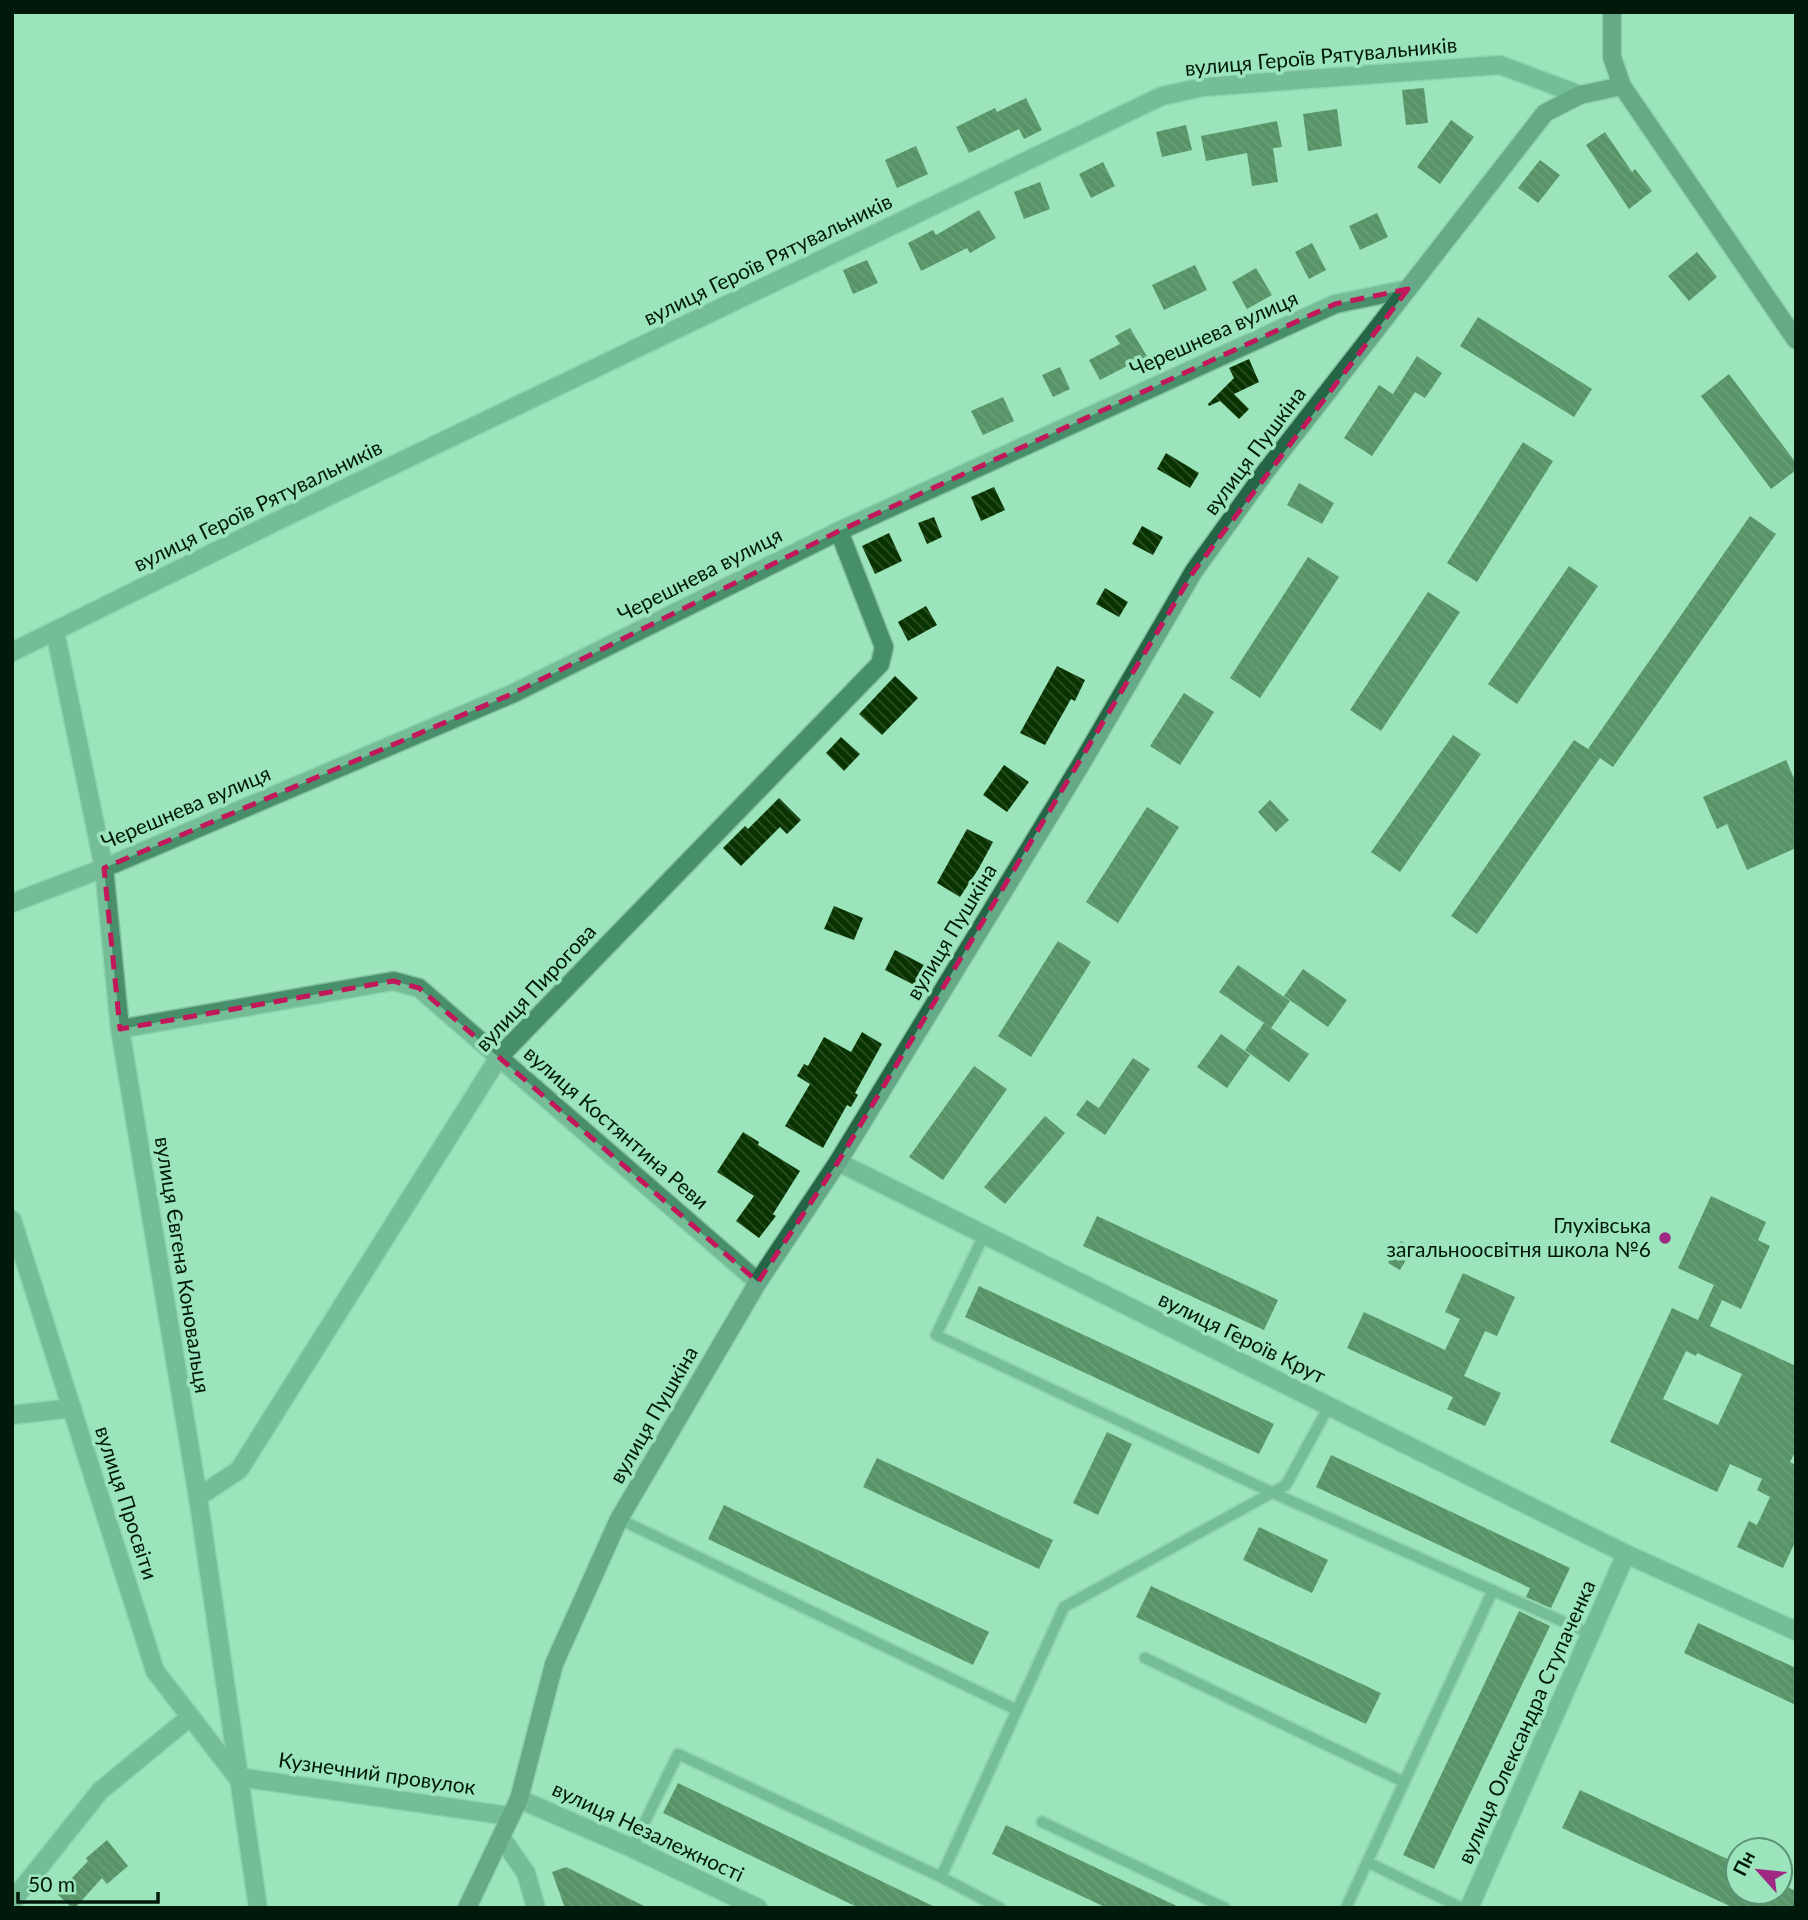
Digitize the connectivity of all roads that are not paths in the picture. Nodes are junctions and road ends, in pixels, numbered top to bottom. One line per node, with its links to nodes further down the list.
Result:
1 (1612, 12): 2 (street)
2 (1622, 86): 3 (street, вулиця Пушкіна); 5 (street)
3 (1580, 95): 4 (street, вулиця Пушкіна); 7 (street, вулиця Героїв Рятувальників)
4 (1408, 289): 6 (street, Черешнева вулиця); 13 (street, вулиця Пушкіна)
5 (1796, 340)
6 (839, 531): 9 (street, Черешнева вулиця); 12 (street, вулиця Пирогова)
7 (55, 631): 8 (street, вулиця Героїв Рятувальників); 9 (street, вулиця Євгена Коновальця)
8 (12, 652)
9 (104, 868): 10 (street, Черешнева вулиця); 11 (street, вулиця Євгена Коновальця)
10 (12, 903)
11 (120, 1029): 12 (street, вулиця Костянтина Реви); 21 (street, вулиця Євгена Коновальця)
12 (499, 1057): 16 (street, вулиця Костянтина Реви); 21 (street, вулиця Пирогова)
13 (838, 1162): 15 (street, вулиця Героїв Крут); 16 (street, вулиця Пушкіна)
14 (12, 1220): 18 (street, вулиця Просвіти)
15 (984, 1235): 17 (street, вулиця Героїв Крут); 20 (lane)
16 (758, 1282): 22 (street, вулиця Пушкіна)
17 (1329, 1406): 20 (lane); 23 (street, вулиця Героїв Крут)
18 (72, 1408): 19 (street); 29 (street, вулиця Просвіти)
19 (12, 1415)
20 (1273, 1493): 24 (lane); 28 (lane)
21 (198, 1497): 30 (street, вулиця Євгена Коновальця)
22 (619, 1519): 28 (lane); 32 (street, вулиця Пушкіна)
23 (1626, 1554): 25 (street, вулиця Героїв Крут); 26 (street, вулиця Олександра Ступаченка)
24 (1493, 1590): 26 (lane); 31 (lane)
25 (1796, 1631)
26 (1591, 1634): 48 (street, вулиця Олександра Ступаченка)
27 (1145, 1658): 31 (lane)
28 (1017, 1710): 38 (lane)
29 (190, 1717): 30 (street, вулиця Просвіти); 39 (street)
30 (237, 1777): 33 (street, Кузнечний провулок); 40 (street, вулиця Євгена Коновальця)
31 (1404, 1782): 37 (lane)
32 (519, 1799): 33 (street, вулиця Пушкіна); 36 (street, вулиця Незалежності)
33 (510, 1816): 35 (street, вулиця Пушкіна)
34 (1042, 1822): 45 (lane)
35 (501, 1837): 41 (street, вулиця Пушкіна); 42 (street)
36 (632, 1848): 38 (lane); 43 (street, вулиця Незалежності)
37 (1367, 1862): 46 (lane); 47 (lane)
38 (941, 1877): 44 (lane)
39 (12, 1905)
40 (258, 1908)
41 (467, 1908)
42 (536, 1908)
43 (758, 1908)
44 (1000, 1908)
45 (1226, 1908)
46 (1346, 1908)
47 (1462, 1908)
48 (1468, 1908)

